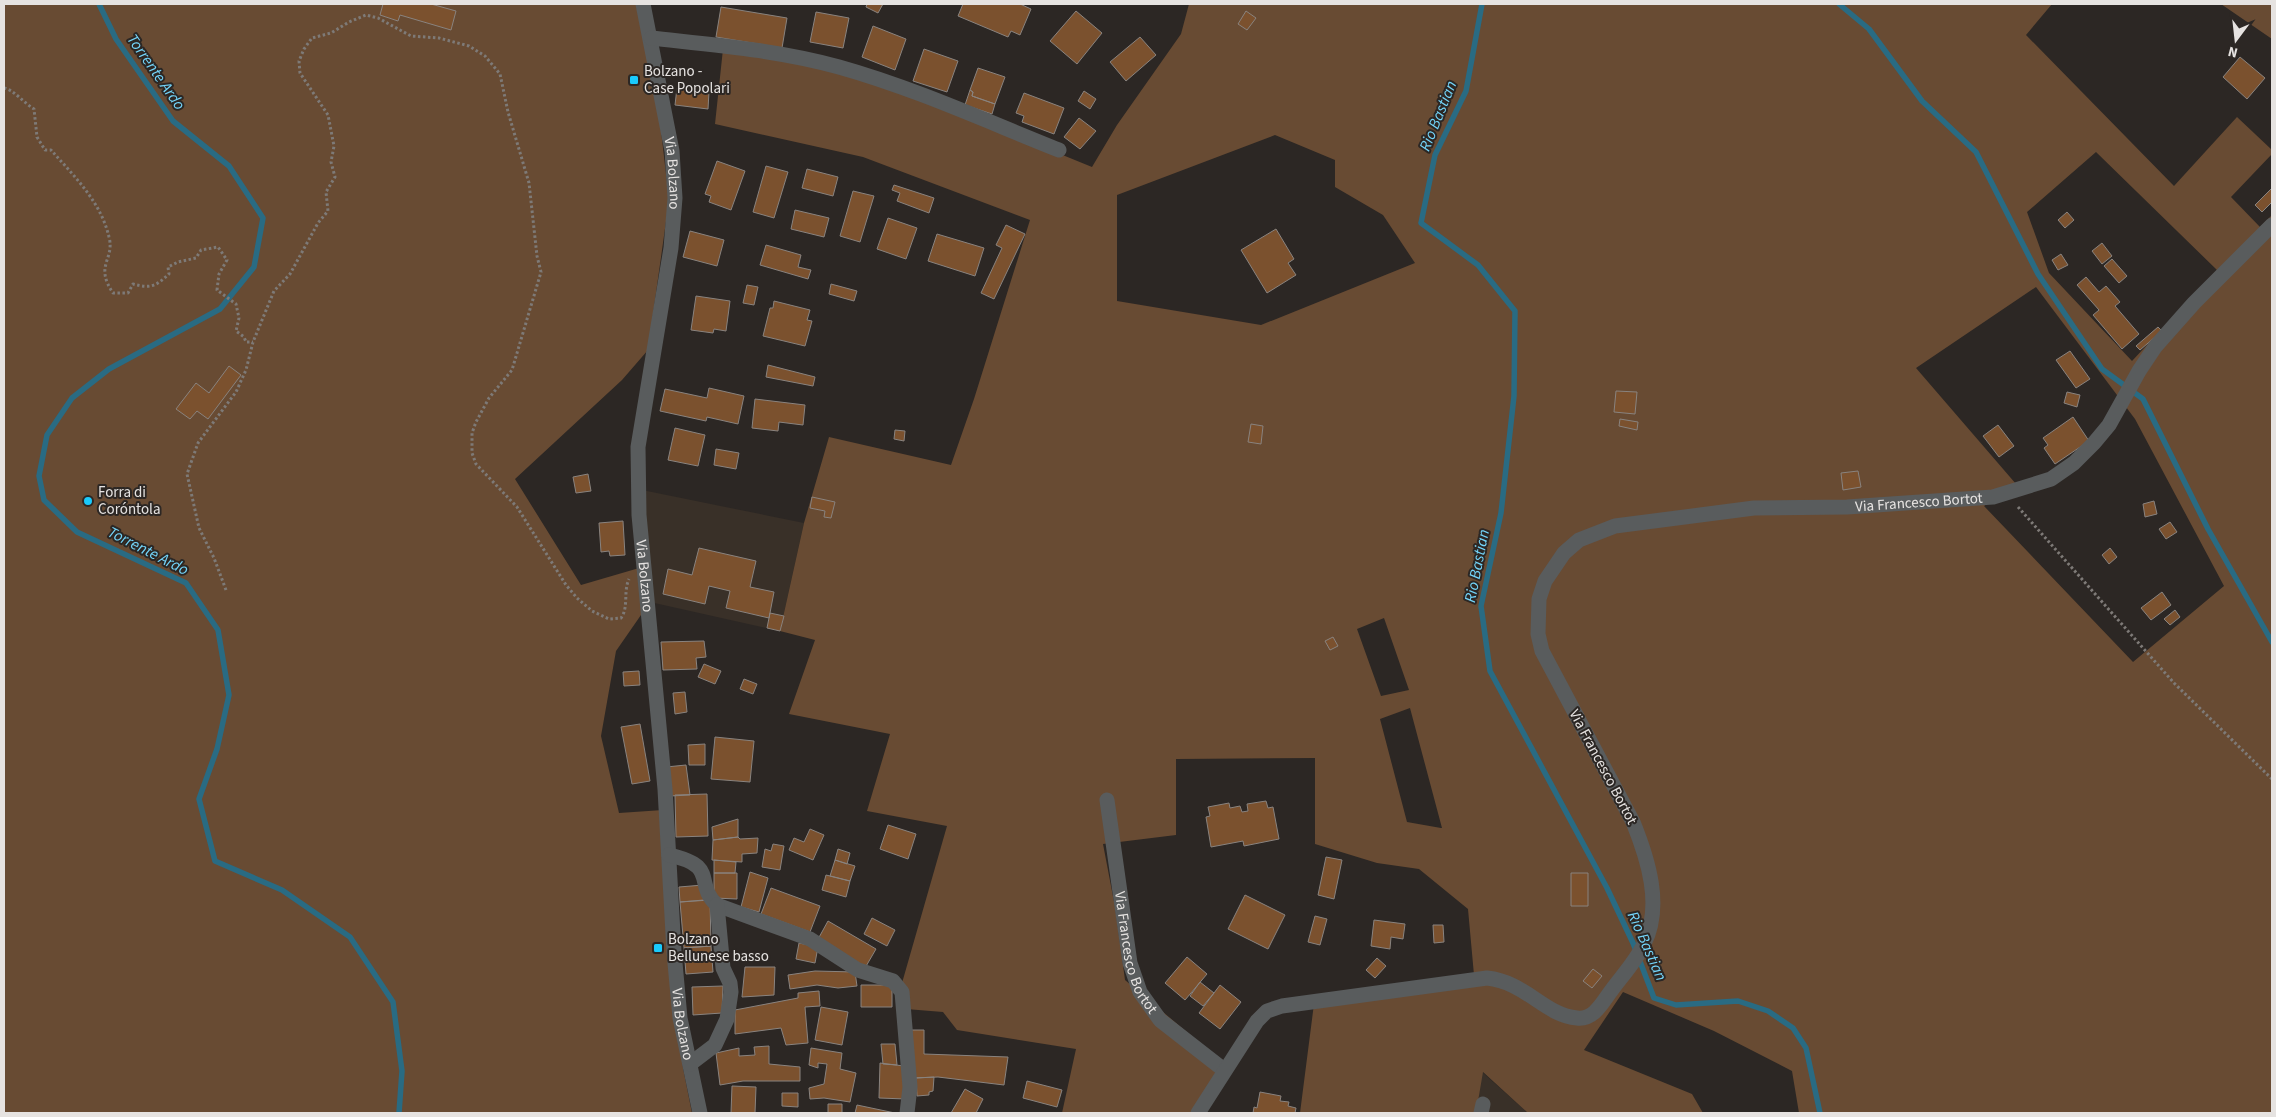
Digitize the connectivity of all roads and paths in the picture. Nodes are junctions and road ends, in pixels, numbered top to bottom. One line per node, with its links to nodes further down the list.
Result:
1 (643, 4): 2 (street, Via Bolzano)
2 (651, 38): 4 (street); 8 (street, Via Bolzano)
3 (4, 88): 6 (path)
4 (1059, 150)
5 (2272, 225): 7 (street, Via Francesco Bortot)
6 (254, 342): 8 (path); 9 (path)
7 (2006, 493): 10 (path); 15 (street, Via Francesco Bortot)
8 (644, 573): 12 (street, Via Bolzano)
9 (226, 590)
10 (2272, 779)
11 (1107, 800): 15 (street, Via Francesco Bortot)
12 (669, 854): 13 (street); 14 (street, Via Bolzano)
13 (717, 905): 14 (street); 17 (street)
14 (690, 1064): 16 (street, Via Bolzano)
15 (1224, 1070): 18 (street, Via Francesco Bortot)
16 (700, 1113)
17 (907, 1113)
18 (1198, 1113)

